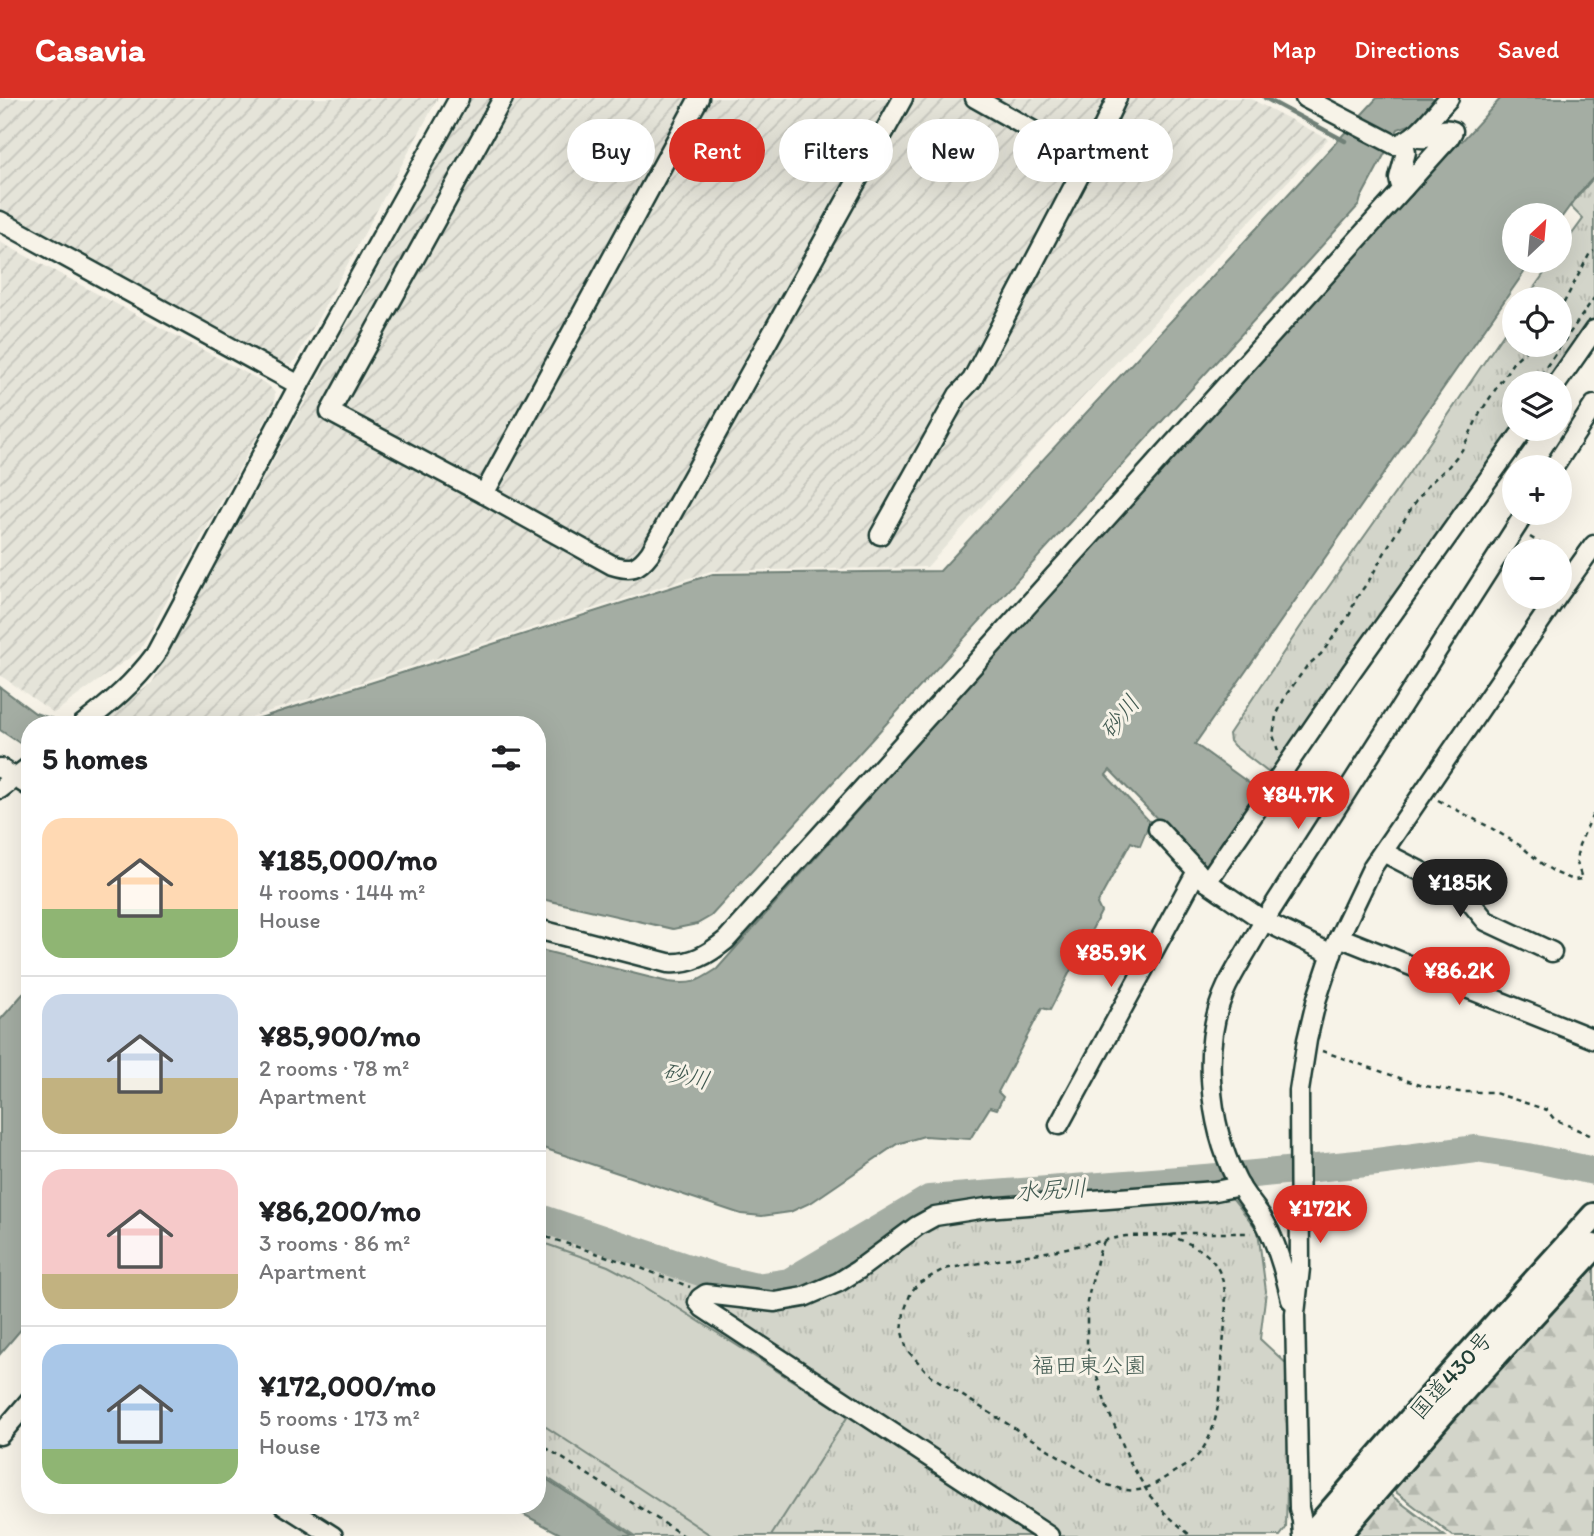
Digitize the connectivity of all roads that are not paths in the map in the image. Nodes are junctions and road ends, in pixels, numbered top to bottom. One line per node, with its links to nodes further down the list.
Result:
1 (459, 98): 17 (street)
2 (503, 98): 21 (street)
3 (699, 98): 21 (street)
4 (903, 98): 21 (street)
5 (975, 98): 9 (street)
6 (1117, 98): 10 (street)
7 (1305, 98): 11 (street)
8 (1449, 98): 11 (street)
9 (1013, 119)
10 (1107, 119)
11 (1404, 141): 13 (street); 13 (street)
12 (1076, 182): 23 (street)
13 (1404, 188): 34 (street)
14 (0, 222): 17 (street)
15 (1594, 330): 16 (street)
16 (1565, 371)
17 (299, 385): 27 (street)
18 (1594, 405): 20 (street)
19 (1515, 441): 32 (street)
20 (1562, 455)
21 (484, 494)
22 (1517, 525): 33 (street)
23 (880, 535)
24 (1594, 545): 25 (street)
25 (1572, 576)
26 (1548, 609): 31 (street)
27 (93, 716)
28 (19, 774): 29 (street)
29 (0, 789)
30 (1158, 830): 32 (street)
31 (1383, 852): 35 (street); 36 (street)
32 (1202, 876): 33 (street); 38 (street)
33 (1264, 921): 35 (street); 39 (street)
34 (546, 931)
35 (1335, 945): 37 (street); 42 (street)
36 (1552, 952)
37 (1594, 1039)
38 (1059, 1125)
39 (1236, 1178): 42 (street); 47 (street)
40 (1594, 1216): 49 (highway, 国道430号)
41 (1594, 1247): 50 (highway, 国道430号)
42 (1295, 1314): 48 (street)
43 (21, 1410): 44 (street)
44 (0, 1435)
45 (298, 1514): 46 (street)
46 (332, 1536)
47 (1049, 1536)
48 (1303, 1536)
49 (1310, 1536)
50 (1336, 1536)

